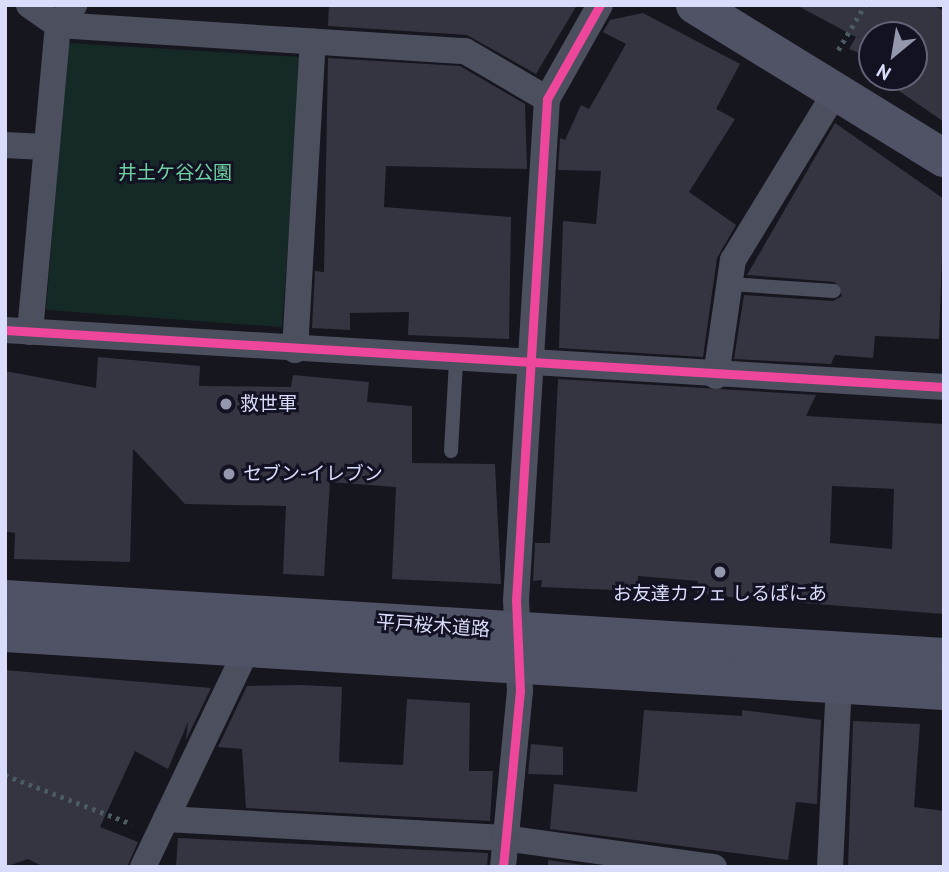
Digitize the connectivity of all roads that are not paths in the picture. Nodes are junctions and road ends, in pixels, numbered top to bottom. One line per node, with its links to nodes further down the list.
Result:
1 (29, 5): 4 (street)
2 (600, 5): 7 (street)
3 (695, 5): 6 (main road)
4 (66, 15): 5 (street); 9 (street)
5 (313, 41): 7 (street); 14 (street)
6 (834, 75): 10 (main road); 11 (street)
7 (547, 99): 16 (street)
8 (5, 145): 9 (street)
9 (45, 147): 13 (street)
10 (944, 158)
11 (730, 284): 12 (lane); 17 (street)
12 (834, 291)
13 (18, 331): 14 (street)
14 (295, 350): 15 (street)
15 (456, 361): 16 (street); 19 (lane)
16 (528, 366): 17 (street); 22 (street)
17 (716, 376): 18 (street)
18 (944, 387)
19 (451, 451)
20 (5, 599): 22 (main road, 平戸桜木道路)
21 (5, 633): 23 (main road, 平戸桜木道路)
22 (521, 646): 23 (main road, 平戸桜木道路); 24 (main road, 平戸桜木道路); 25 (main road, 平戸桜木道路); 28 (street)
23 (247, 649): 27 (street)
24 (944, 657)
25 (839, 684): 26 (main road, 平戸桜木道路); 32 (street)
26 (944, 691)
27 (162, 827): 28 (street); 29 (street)
28 (504, 838): 30 (street); 31 (street)
29 (143, 867)
30 (503, 867)
31 (714, 867)
32 (830, 867)

